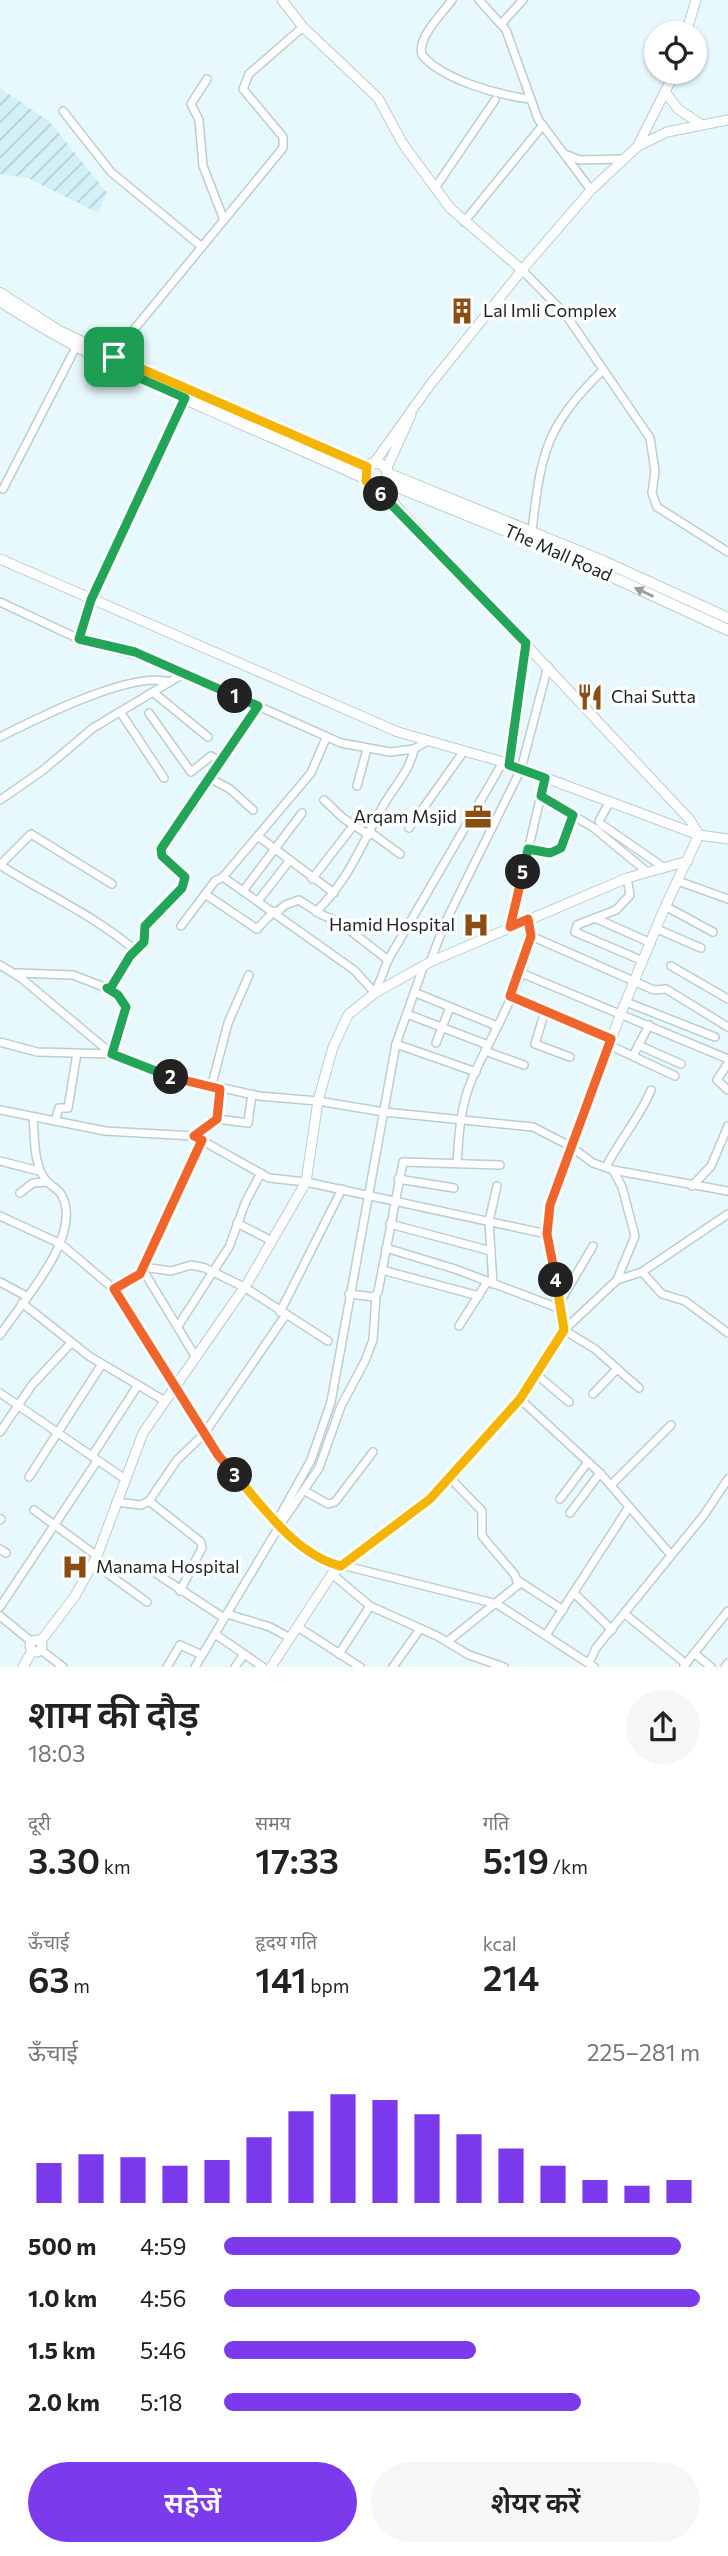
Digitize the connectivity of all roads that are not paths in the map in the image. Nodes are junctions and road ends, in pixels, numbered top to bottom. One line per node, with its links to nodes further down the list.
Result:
1 (282, 0): 8 (street)
2 (452, 0): 12 (street)
3 (479, 0): 7 (street)
4 (523, 0): 7 (street)
5 (696, 0): 6 (street)
6 (690, 21)
7 (502, 23): 12 (street)
8 (303, 27): 21 (street); 23 (street)
9 (207, 79): 23 (street)
10 (670, 84): 11 (street)
11 (666, 93): 16 (street); 18 (street)
12 (530, 99): 17 (street)
13 (495, 100): 21 (street)
14 (63, 111): 25 (street)
15 (728, 120): 16 (street)
16 (699, 123): 18 (street)
17 (543, 125): 19 (street); 24 (street)
18 (637, 147): 20 (street)
19 (564, 153): 20 (street); 22 (street)
20 (622, 159): 22 (street)
21 (435, 188): 24 (street)
22 (591, 190): 26 (street)
23 (224, 220): 25 (street)
24 (464, 222): 26 (street)
25 (202, 247): 30 (street)
26 (522, 270): 31 (street); 33 (street)
27 (0, 293): 30 (main road, The Mall Road)
28 (0, 301): 29 (main road, The Mall Road)
29 (76, 347): 30 (main road, The Mall Road); 34 (street)
30 (112, 361): 32 (main road, The Mall Road); 33 (main road, The Mall Road)
31 (603, 370): 35 (street); 36 (street)
32 (185, 398): 33 (main road, The Mall Road); 39 (street)
33 (377, 475): 35 (main road, The Mall Road); 44 (street)
34 (3, 489)
35 (527, 532): 38 (main road, The Mall Road)
36 (728, 552)
37 (0, 559): 39 (street)
38 (616, 573): 41 (main road, The Mall Road); 42 (main road, The Mall Road, one-way to 38)
39 (91, 600): 43 (street); 55 (street)
40 (0, 602): 43 (street)
41 (728, 618)
42 (728, 630)
43 (79, 639): 46 (street)
44 (526, 643): 45 (street); 60 (street)
45 (548, 666): 61 (street); 77 (street)
46 (183, 674): 47 (street); 49 (street)
47 (170, 682): 48 (street); 52 (street)
48 (154, 693): 50 (street); 53 (street)
49 (258, 706): 54 (street); 59 (street)
50 (121, 713): 62 (street); 67 (street)
51 (149, 713): 59 (street)
52 (0, 737)
53 (208, 737)
54 (326, 738): 56 (street); 78 (street)
55 (428, 741): 57 (street); 58 (street)
56 (367, 749): 57 (street); 65 (street)
57 (414, 749): 76 (street)
58 (464, 751): 60 (street); 74 (street)
59 (222, 762): 64 (street)
60 (506, 764): 61 (street); 111 (street)
61 (521, 769): 63 (street); 113 (street)
62 (164, 778)
63 (545, 778): 66 (street); 69 (street)
64 (211, 779): 70 (street); 110 (street)
65 (358, 786)
66 (541, 796): 72 (street); 82 (street)
67 (0, 800)
68 (324, 800): 73 (street)
69 (609, 803): 77 (street); 86 (street)
70 (253, 810)
71 (302, 813): 81 (street)
72 (573, 815): 82 (street); 87 (street)
73 (353, 826): 76 (street); 90 (street)
74 (410, 828)
75 (728, 832): 79 (street)
76 (370, 834): 83 (street); 94 (street)
77 (699, 835): 79 (street); 85 (street)
78 (259, 837): 81 (street); 88 (street)
79 (716, 837): 80 (street)
80 (728, 839)
81 (275, 848): 84 (street); 93 (street)
82 (528, 849): 104 (street)
83 (400, 853)
84 (289, 860): 90 (street); 97 (street)
85 (688, 861): 86 (street); 91 (street)
86 (663, 867): 87 (street)
87 (646, 871): 89 (street)
88 (223, 877): 93 (street); 95 (street)
89 (627, 878): 101 (street); 102 (street)
90 (312, 879): 94 (street)
91 (678, 881): 96 (street); 98 (street)
92 (112, 884): 110 (street)
93 (243, 891): 97 (street)
94 (334, 893): 100 (street)
95 (205, 894): 99 (street); 103 (street)
96 (728, 899)
97 (258, 901): 99 (street)
98 (665, 906): 105 (street); 106 (street)
99 (275, 912): 100 (street); 120 (street)
100 (316, 912): 111 (street)
101 (595, 918): 108 (street); 112 (street)
102 (528, 919): 104 (street); 107 (street)
103 (181, 926)
104 (510, 927): 113 (street)
105 (657, 929): 108 (street); 109 (street)
106 (713, 932)
107 (531, 936): 116 (street); 118 (street)
108 (651, 943): 112 (street)
109 (701, 948)
110 (136, 951): 119 (street)
111 (388, 960): 120 (street)
112 (643, 961): 118 (street)
113 (427, 963): 120 (street); 121 (street)
114 (671, 966): 123 (street)
115 (4, 968): 119 (street); 141 (street)
116 (521, 973): 122 (street); 127 (street)
117 (248, 975): 149 (street)
118 (635, 980): 124 (street); 132 (street)
119 (107, 988): 141 (street)
120 (375, 993): 154 (street)
121 (415, 993): 125 (street); 128 (street)
122 (510, 996): 126 (street); 130 (street)
123 (728, 999)
124 (626, 1002): 127 (street); 133 (street)
125 (450, 1007): 130 (street); 131 (street)
126 (545, 1011): 135 (street); 143 (street)
127 (621, 1013): 129 (street); 135 (street)
128 (407, 1014): 131 (street); 136 (street)
129 (649, 1025): 138 (street); 144 (street)
130 (496, 1026): 139 (street)
131 (442, 1027): 137 (street); 139 (street)
132 (728, 1027)
133 (715, 1037)
134 (0, 1042): 140 (street)
135 (610, 1042): 142 (street); 165 (street)
136 (396, 1044): 147 (street); 156 (street)
137 (436, 1044)
138 (638, 1045): 142 (street); 146 (street)
139 (486, 1048): 145 (street); 147 (street)
140 (77, 1053): 141 (street); 160 (street)
141 (112, 1054): 149 (street)
142 (633, 1056): 148 (street)
143 (570, 1057)
144 (728, 1061): 152 (street)
145 (524, 1065)
146 (681, 1065)
147 (476, 1072): 158 (street)
148 (675, 1076)
149 (211, 1088): 150 (street)
150 (220, 1089): 153 (street); 159 (street)
151 (651, 1090): 169 (street)
152 (728, 1090)
153 (252, 1094): 154 (street); 159 (street)
154 (318, 1101): 156 (street); 174 (street)
155 (0, 1110): 157 (street)
156 (384, 1112): 158 (street); 181 (street)
157 (33, 1117): 160 (street); 170 (street)
158 (460, 1118): 165 (street); 167 (street)
159 (217, 1119): 162 (street)
160 (55, 1121): 162 (street)
161 (728, 1126): 164 (street)
162 (194, 1136): 163 (street)
163 (202, 1140): 171 (street); 194 (street)
164 (725, 1143): 176 (street)
165 (570, 1146): 169 (street); 188 (street)
166 (0, 1161): 170 (street)
167 (457, 1164): 168 (street); 172 (street)
168 (500, 1165)
169 (609, 1168): 176 (street); 198 (street)
170 (39, 1171): 173 (street)
171 (261, 1173): 174 (street); 186 (street)
172 (398, 1179): 177 (street); 182 (street)
173 (47, 1182): 180 (street); 190 (street)
174 (306, 1182): 178 (street); 189 (street)
175 (498, 1185): 185 (street)
176 (692, 1186): 179 (street)
177 (454, 1188)
178 (342, 1189): 181 (street); 208 (street)
179 (728, 1191)
180 (20, 1193)
181 (367, 1195): 182 (street); 203 (street)
182 (393, 1201): 185 (street); 187 (street)
183 (728, 1214): 197 (street)
184 (0, 1216): 190 (street)
185 (489, 1221): 188 (street); 193 (street)
186 (237, 1223): 189 (street); 196 (street)
187 (390, 1224): 192 (street); 193 (street)
188 (547, 1234): 207 (street)
189 (272, 1241): 201 (street)
190 (61, 1244): 202 (street); 206 (street)
191 (593, 1246): 207 (street)
192 (386, 1248): 195 (street); 200 (street)
193 (491, 1251): 200 (street)
194 (142, 1270): 196 (street); 202 (street); 209 (street)
195 (382, 1270): 204 (street); 205 (street)
196 (215, 1272): 201 (street); 209 (street)
197 (642, 1272): 198 (street); 212 (street)
198 (617, 1280): 211 (street)
199 (0, 1282): 206 (street)
200 (490, 1283): 205 (street); 207 (street)
201 (244, 1287): 208 (street); 216 (street)
202 (114, 1289): 221 (street)
203 (349, 1294): 204 (street); 249 (street)
204 (376, 1295): 242 (street)
205 (479, 1296): 210 (street)
206 (24, 1300): 213 (street); 215 (street)
207 (560, 1306): 211 (street)
208 (283, 1314): 214 (street); 232 (street)
209 (178, 1326): 216 (street)
210 (459, 1326)
211 (564, 1330): 218 (street); 219 (street)
212 (728, 1333)
213 (0, 1335)
214 (328, 1341)
215 (71, 1343): 217 (street); 228 (street)
216 (195, 1356): 221 (street)
217 (102, 1364): 220 (street); 231 (street)
218 (617, 1369): 222 (street); 224 (street)
219 (536, 1374): 225 (street); 227 (street)
220 (138, 1385): 226 (street); 234 (street)
221 (175, 1386): 226 (street); 232 (street)
222 (639, 1388)
223 (0, 1393): 228 (street)
224 (593, 1394)
225 (520, 1399): 235 (street); 238 (street)
226 (165, 1401): 239 (street)
227 (569, 1402)
228 (18, 1405): 230 (street); 231 (street)
229 (671, 1425): 241 (street)
230 (0, 1432)
231 (58, 1433): 234 (street); 237 (street)
232 (204, 1434): 245 (street); 249 (street)
233 (373, 1452): 242 (street)
234 (94, 1459): 239 (street); 250 (street)
235 (589, 1462): 236 (street); 243 (street)
236 (600, 1473): 241 (street); 248 (street)
237 (29, 1477)
238 (449, 1478): 253 (street); 256 (street)
239 (125, 1479): 244 (street)
240 (727, 1483): 251 (street)
241 (611, 1485): 246 (street)
242 (305, 1491): 249 (street)
243 (560, 1499)
244 (116, 1502): 245 (street); 252 (street)
245 (149, 1502): 257 (street)
246 (629, 1507): 251 (street); 258 (street)
247 (34, 1510): 250 (street)
248 (570, 1513)
249 (278, 1523): 253 (street); 267 (street)
250 (55, 1524): 252 (street); 261 (street)
251 (671, 1555): 265 (street)
252 (95, 1559): 259 (street); 275 (street)
253 (341, 1566): 255 (street); 260 (street)
254 (157, 1574): 257 (street)
255 (332, 1574): 262 (street); 268 (street)
256 (517, 1580): 260 (street); 263 (street)
257 (180, 1591): 267 (street)
258 (574, 1593): 263 (street); 270 (street)
259 (147, 1602)
260 (497, 1604): 272 (street); 274 (street)
261 (0, 1606)
262 (370, 1606): 269 (street); 278 (street)
263 (563, 1610): 272 (street)
264 (728, 1611): 276 (street)
265 (625, 1614): 270 (street); 281 (street)
266 (0, 1616): 275 (street)
267 (226, 1616): 271 (street); 273 (street)
268 (298, 1627): 273 (street); 278 (street)
269 (420, 1629): 274 (street); 290 (street)
270 (612, 1630): 280 (street)
271 (215, 1634): 277 (street); 279 (street)
272 (546, 1635): 280 (street)
273 (290, 1638): 288 (street)
274 (447, 1642): 291 (street)
275 (37, 1646): 282 (street); 283 (street)
276 (694, 1653): 281 (street); 292 (street)
277 (244, 1654): 286 (street); 287 (street)
278 (339, 1654): 289 (street)
279 (202, 1655): 284 (street); 285 (street)
280 (591, 1665)
281 (685, 1666)
282 (23, 1667)
283 (63, 1667)
284 (167, 1667)
285 (195, 1667)
286 (235, 1667)
287 (263, 1667)
288 (271, 1667)
289 (360, 1667)
290 (393, 1667)
291 (505, 1667)
292 (711, 1667)

